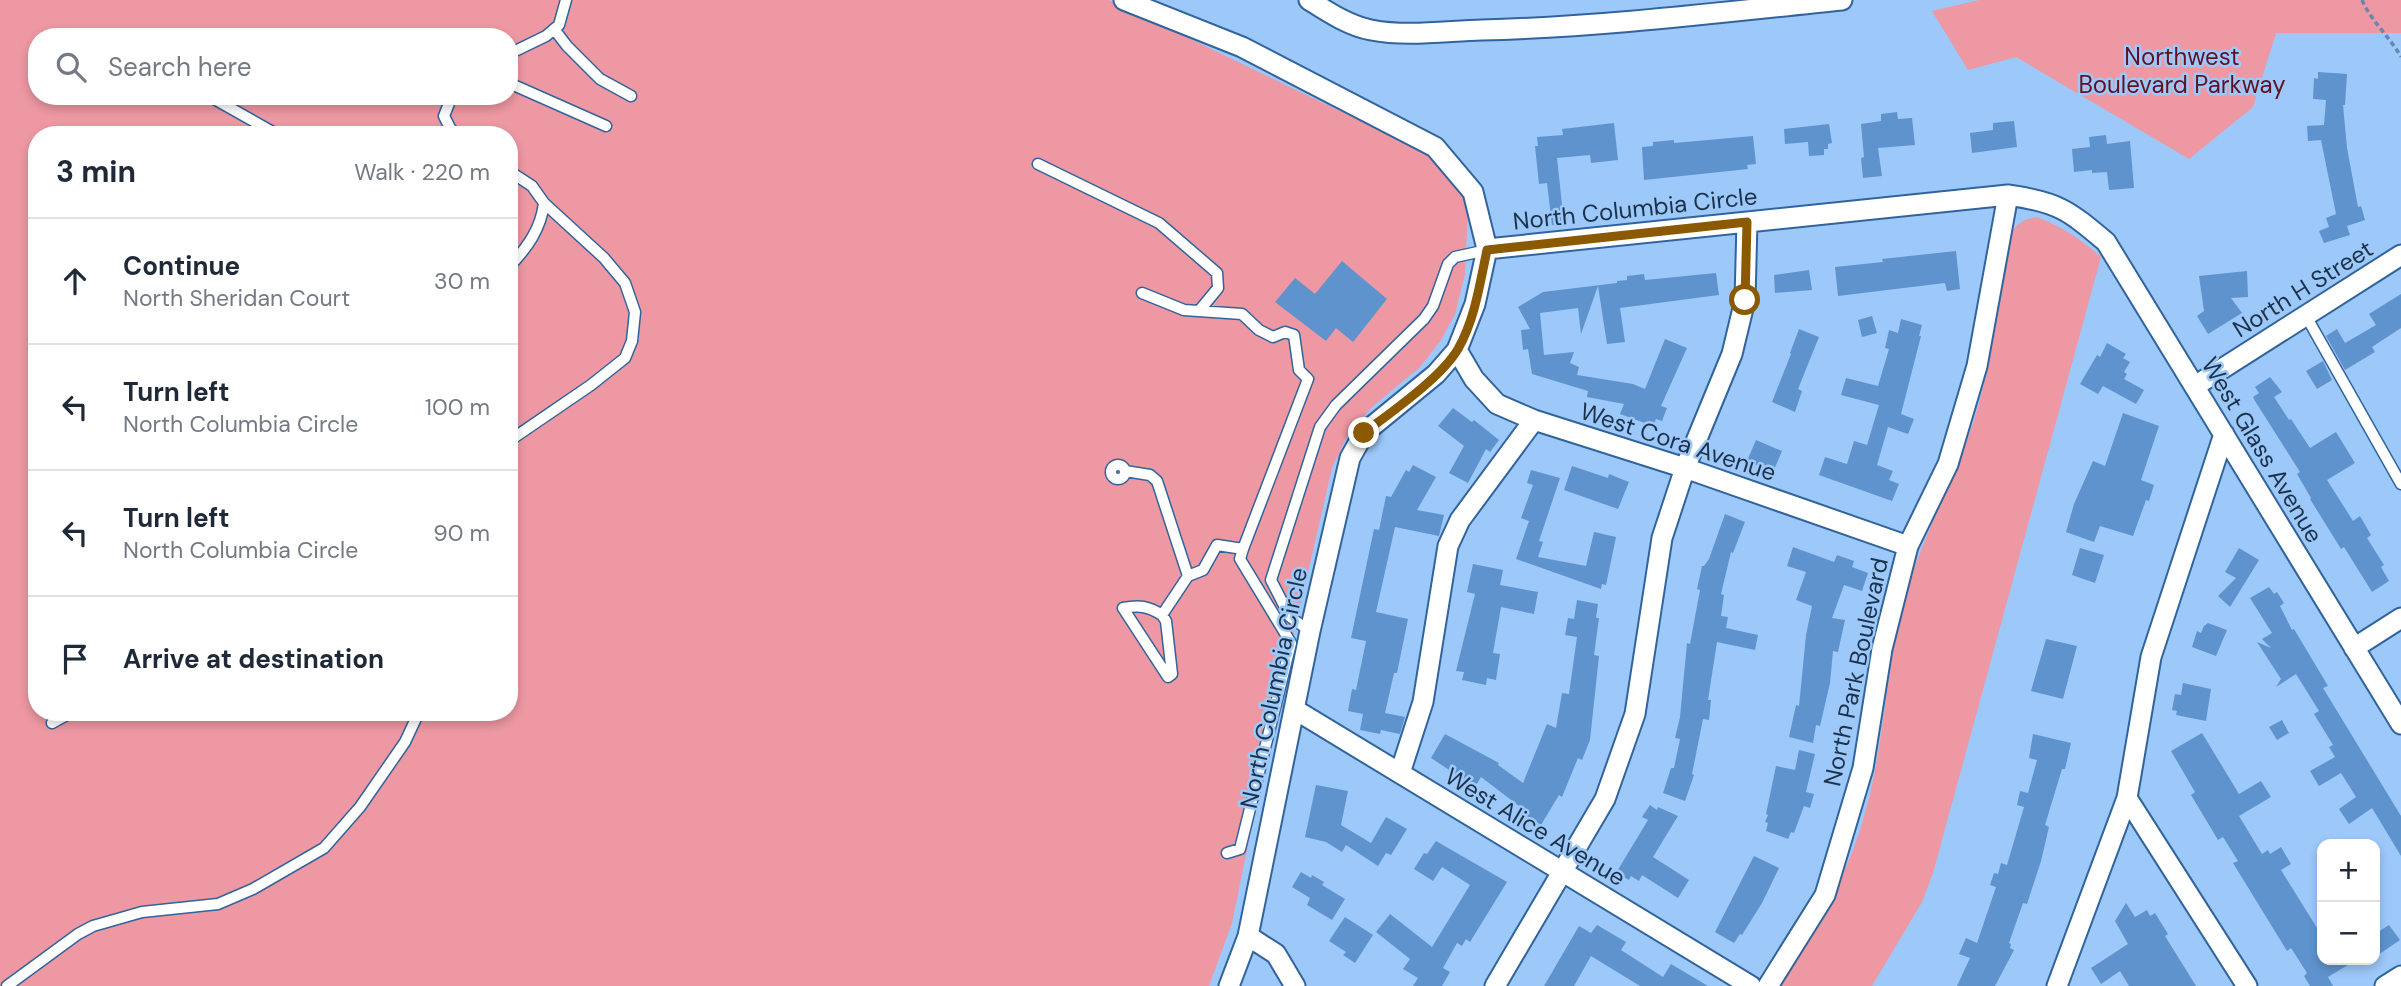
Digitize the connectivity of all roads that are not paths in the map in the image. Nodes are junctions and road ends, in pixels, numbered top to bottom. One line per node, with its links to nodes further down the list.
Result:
1 (566, 0): 5 (lane)
2 (1124, 0): 20 (street)
3 (1309, 0): 4 (street)
4 (1842, 0)
5 (554, 29): 6 (lane); 8 (lane)
6 (518, 50)
7 (518, 87): 13 (lane)
8 (631, 96)
9 (225, 105): 11 (lane)
10 (448, 105): 12 (lane)
11 (262, 126)
12 (449, 126)
13 (606, 126)
14 (1038, 164): 24 (lane)
15 (518, 177): 17 (lane)
16 (2008, 195): 18 (street, North Columbia Circle); 19 (street, North Columbia Circle); 34 (street, North Park Boulevard)
17 (544, 202): 22 (lane); 30 (lane)
18 (2070, 212): 27 (street, West Glass Avenue)
19 (1747, 222): 20 (street, North Columbia Circle); 31 (street)
20 (1487, 250): 26 (street, North Columbia Circle); 39 (lane)
21 (2401, 255): 25 (street, North H Street)
22 (518, 256)
23 (1142, 293): 24 (lane)
24 (1199, 312): 35 (lane)
25 (2305, 316): 27 (street, North H Street); 33 (lane)
26 (1457, 350): 28 (street, West Cora Avenue); 39 (street, North Columbia Circle)
27 (2195, 386): 29 (street, West Glass Avenue)
28 (1534, 420): 31 (street, West Cora Avenue); 46 (street)
29 (2224, 433): 40 (street, West Glass Avenue); 47 (street)
30 (518, 435)
31 (1685, 468): 34 (street, West Cora Avenue); 49 (street)
32 (1125, 471): 36 (lane)
33 (2401, 484)
34 (1908, 546): 57 (street, North Park Boulevard)
35 (1242, 549): 36 (lane); 48 (lane)
36 (1188, 576): 37 (lane)
37 (1162, 615): 37 (lane)
38 (2401, 618): 40 (street)
39 (1310, 631): 41 (street, North Columbia Circle)
40 (2354, 648): 45 (street, West Glass Avenue)
41 (1294, 709): 46 (street, West Alice Avenue); 50 (street, North Columbia Circle)
42 (56, 721): 44 (lane)
43 (414, 721): 52 (lane)
44 (52, 723)
45 (2401, 724)
46 (1400, 773): 49 (street, West Alice Avenue)
47 (2127, 798): 58 (street); 59 (street)
48 (1227, 853)
49 (1563, 874): 55 (street); 56 (street, West Alice Avenue)
50 (1248, 936): 53 (street, North Columbia Circle); 54 (street)
51 (2401, 976): 60 (street)
52 (7, 986)
53 (1229, 986)
54 (1295, 986)
55 (1495, 986)
56 (1751, 986)
57 (1768, 986)
58 (2057, 986)
59 (2247, 986)
60 (2385, 986)

